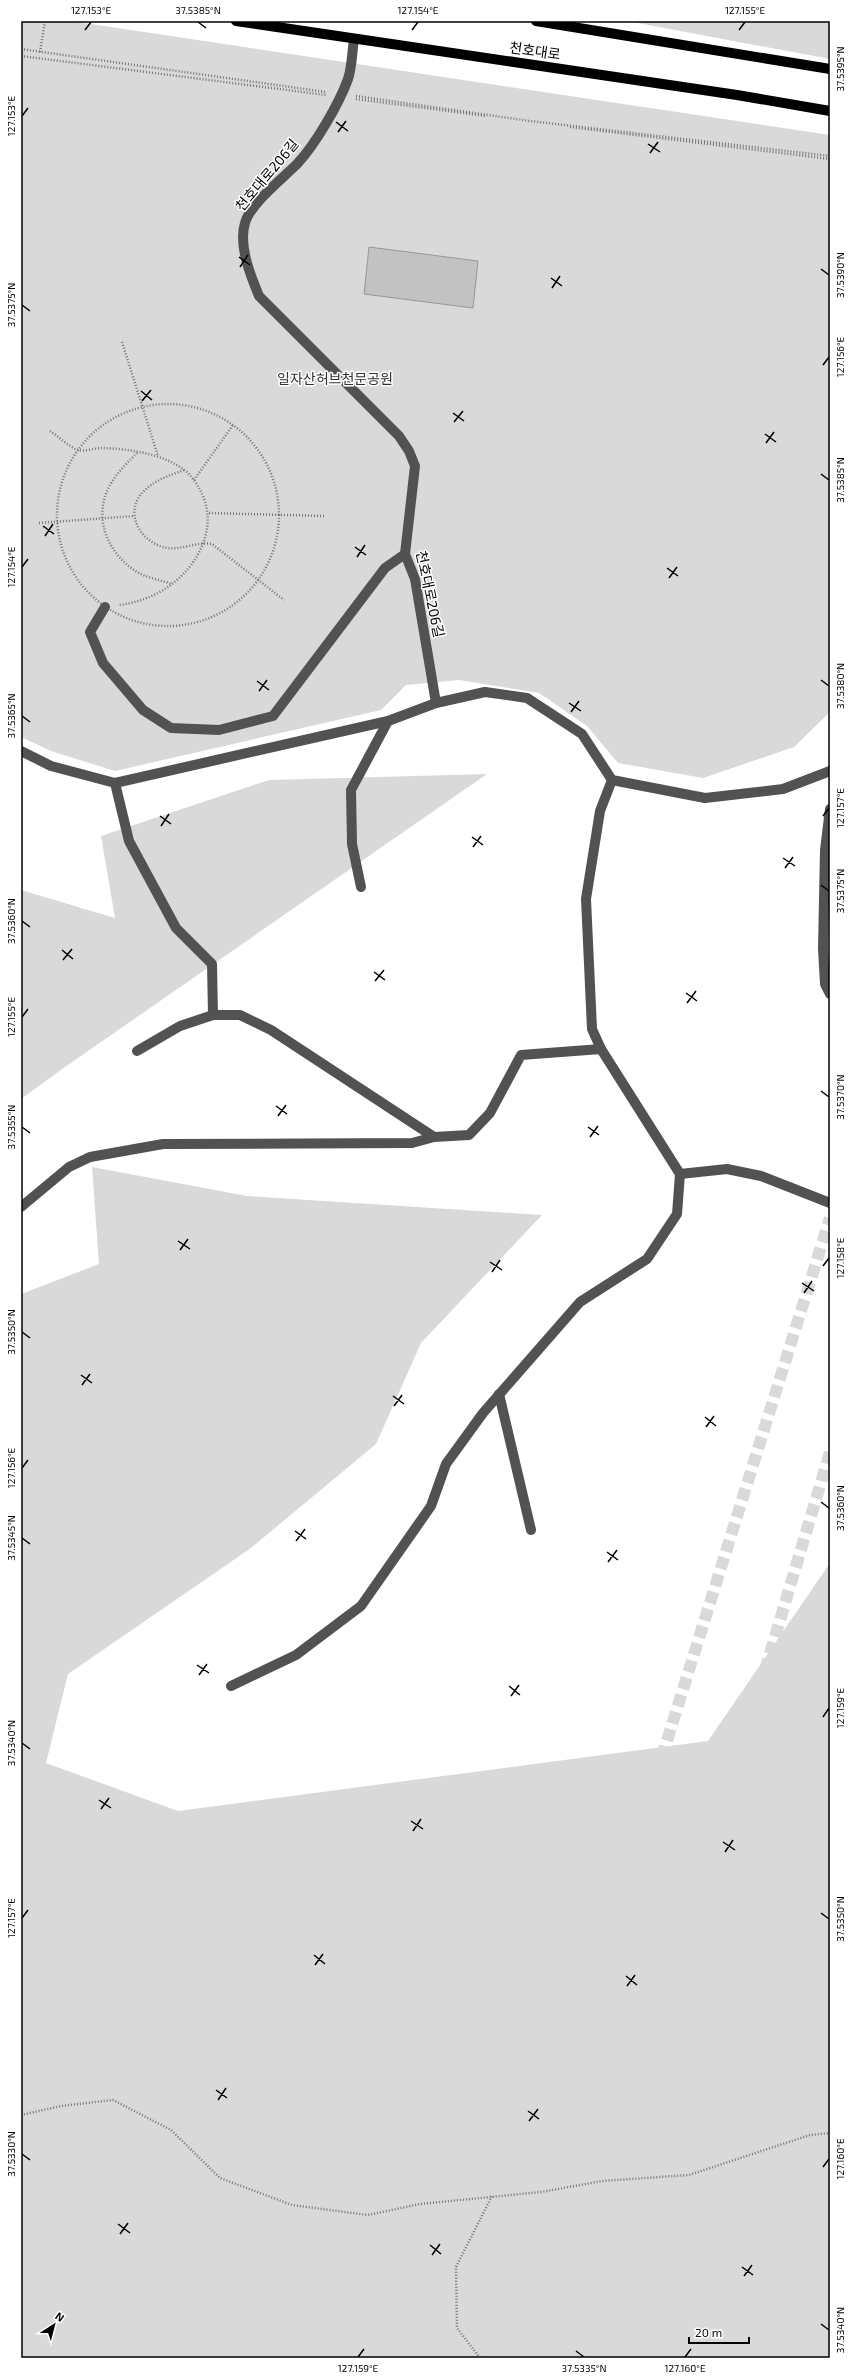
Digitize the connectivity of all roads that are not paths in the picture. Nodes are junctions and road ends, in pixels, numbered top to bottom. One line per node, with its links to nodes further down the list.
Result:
1 (236, 21): 3 (main road, 천호대로)
2 (536, 21): 4 (main road, 천호대로)
3 (354, 40): 5 (main road, 천호대로); 6 (street, 천호대로206길)
4 (830, 69)
5 (830, 111)
6 (405, 554): 7 (street); 8 (street, 천호대로206길)
7 (106, 607)
8 (436, 703): 9 (street); 12 (street)
9 (388, 721): 13 (street); 15 (street)
10 (21, 751): 13 (street)
11 (830, 771): 12 (street)
12 (612, 780): 18 (street)
13 (115, 783): 17 (street)
14 (830, 810): 16 (street)
15 (361, 887)
16 (830, 994)
17 (213, 1014): 19 (street); 20 (street)
18 (601, 1049): 20 (street); 21 (street)
19 (137, 1051)
20 (434, 1137): 23 (street)
21 (680, 1174): 22 (street); 24 (street)
22 (830, 1203)
23 (21, 1207)
24 (499, 1394): 25 (street); 26 (street)
25 (531, 1530)
26 (231, 1686)

